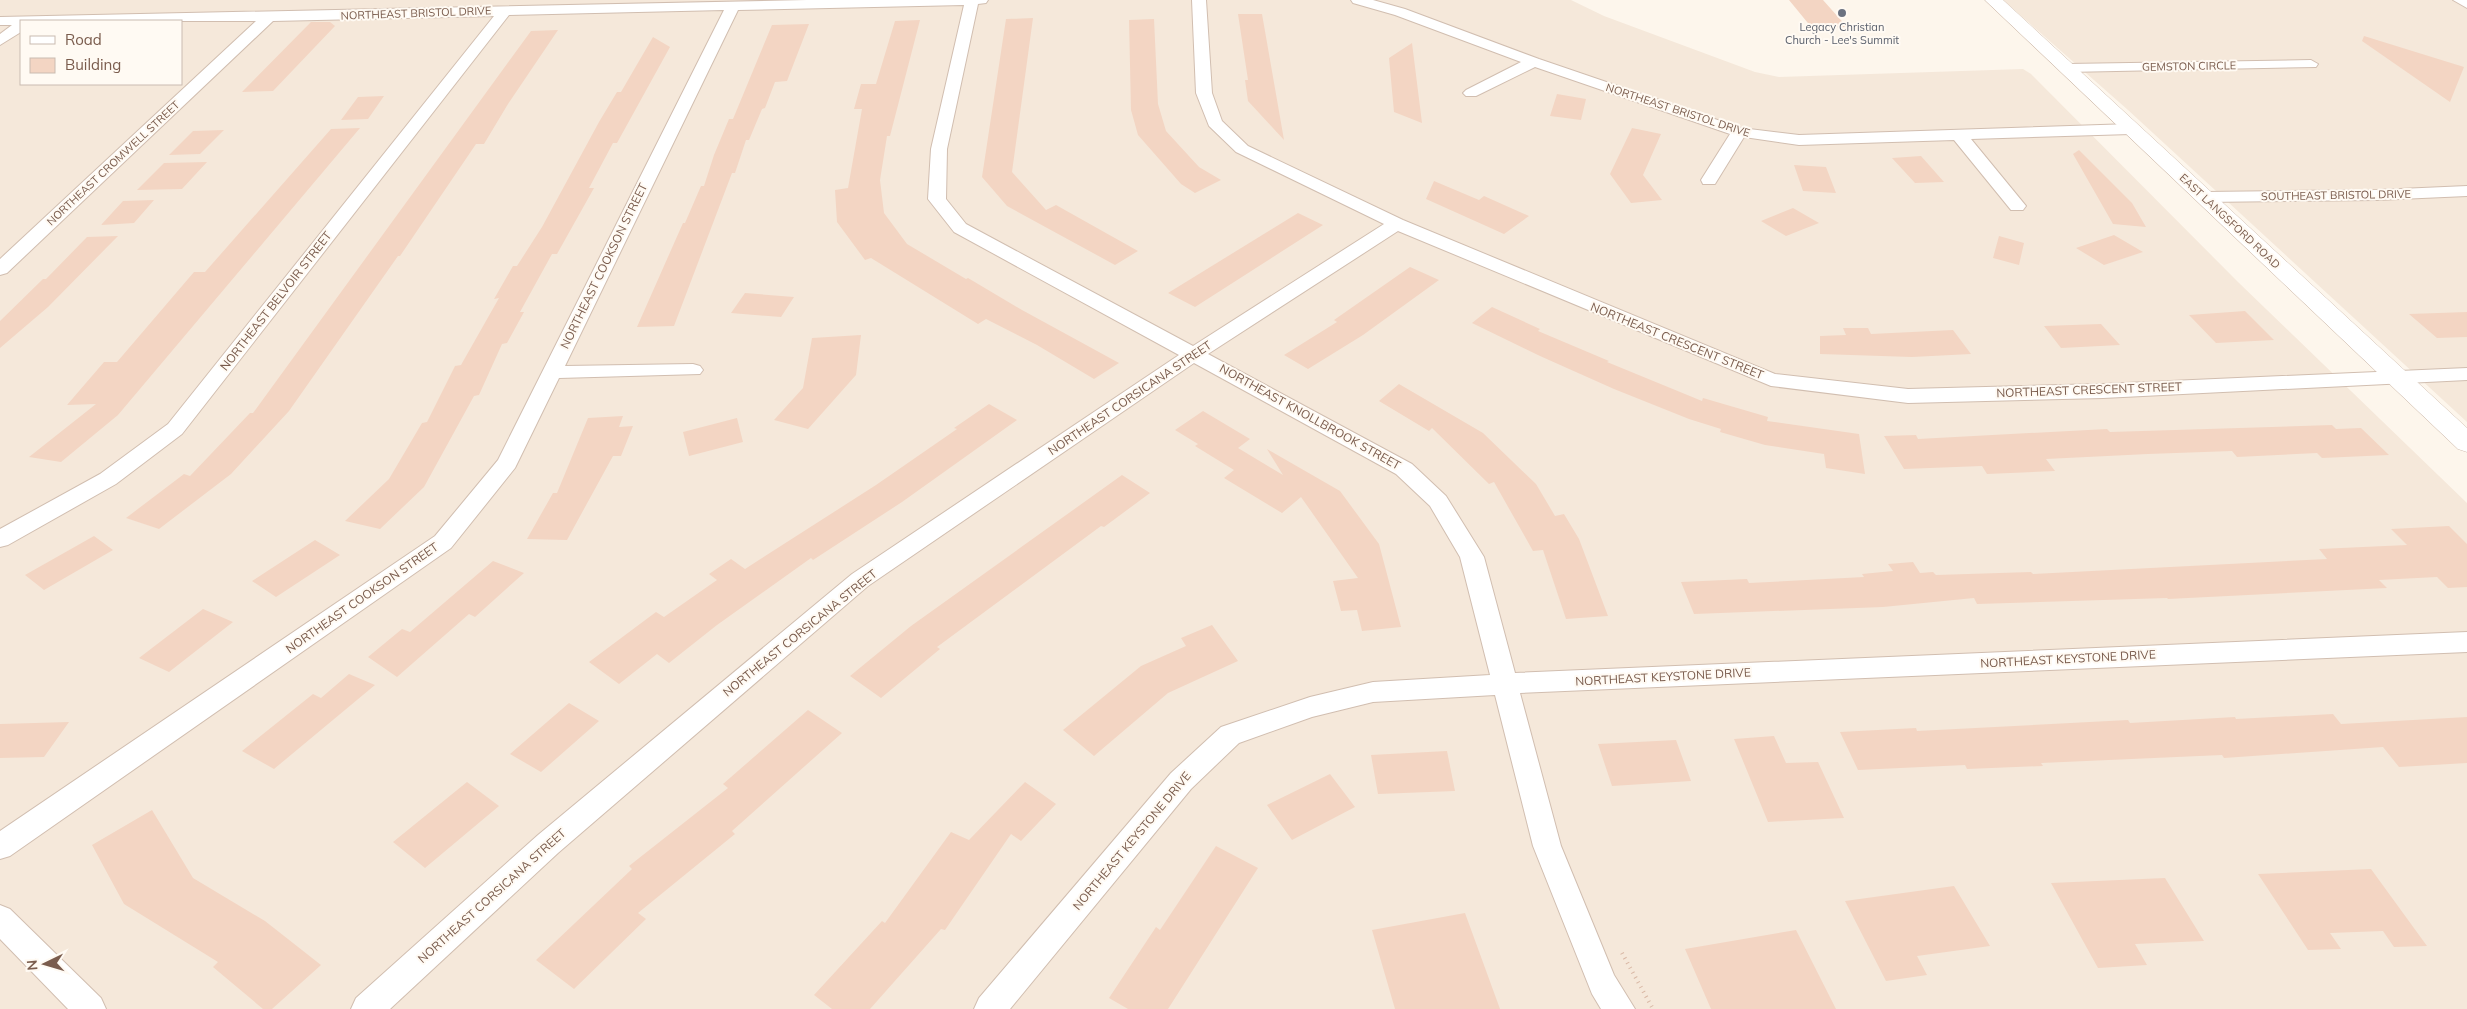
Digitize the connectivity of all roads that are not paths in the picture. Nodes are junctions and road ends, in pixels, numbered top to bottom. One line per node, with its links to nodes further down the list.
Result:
1 (972, 0): 2 (street, NORTHEAST BRISTOL DRIVE); 8 (street, NORTHEAST BRISTOL DRIVE); 29 (street, NORTHEAST KNOLLBROOK STREET)
2 (981, 0)
3 (1199, 0): 27 (street, NORTHEAST CRESCENT STREET)
4 (1358, 0): 16 (street, NORTHEAST BRISTOL DRIVE)
5 (1994, 0): 18 (street, EAST LANGSFORD ROAD)
6 (2460, 0): 7 (street)
7 (2467, 4)
8 (733, 6): 9 (street, NORTHEAST BRISTOL DRIVE); 31 (street, NORTHEAST COOKSON STREET)
9 (505, 11): 10 (street, NORTHEAST BRISTOL DRIVE); 35 (street, NORTHEAST BELVOIR STREET)
10 (269, 17): 11 (street, NORTHEAST BRISTOL DRIVE); 28 (street, NORTHEAST CROMWELL STREET)
11 (88, 20)
12 (0, 21): 13 (street, NORTHEAST BRISTOL DRIVE)
13 (20, 21)
14 (20, 27): 15 (street)
15 (0, 41)
16 (1534, 62): 19 (street); 21 (street, NORTHEAST BRISTOL DRIVE)
17 (2311, 64): 18 (street, GEMSTON CIRCLE)
18 (2067, 68): 20 (street, EAST LANGSFORD ROAD)
19 (1471, 92)
20 (2131, 129): 22 (street, NORTHEAST BRISTOL DRIVE); 25 (street, EAST LANGSFORD ROAD)
21 (1739, 132): 22 (street, NORTHEAST BRISTOL DRIVE); 23 (street)
22 (1959, 135): 26 (street)
23 (1709, 180)
24 (2467, 191): 25 (street, SOUTHEAST BRISTOL DRIVE)
25 (2205, 197): 33 (street, EAST LANGSFORD ROAD)
26 (2017, 206)
27 (1397, 224): 29 (street, NORTHEAST CORSICANA STREET); 33 (street, NORTHEAST CRESCENT STREET)
28 (0, 269)
29 (1194, 354): 37 (street, NORTHEAST KNOLLBROOK STREET); 41 (street, NORTHEAST CORSICANA STREET)
30 (693, 370): 31 (street)
31 (552, 372): 38 (street, NORTHEAST COOKSON STREET)
32 (2467, 374): 33 (street, NORTHEAST CRESCENT STREET)
33 (2397, 377): 34 (street, EAST LANGSFORD ROAD)
34 (2467, 442)
35 (0, 539)
36 (2467, 642): 37 (street, NORTHEAST KEYSTONE DRIVE)
37 (1506, 684): 42 (street, NORTHEAST KEYSTONE DRIVE); 43 (street, NORTHEAST KNOLLBROOK STREET)
38 (0, 847)
39 (0, 919): 40 (street)
40 (90, 1009)
41 (367, 1009)
42 (990, 1009)
43 (1619, 1009)

